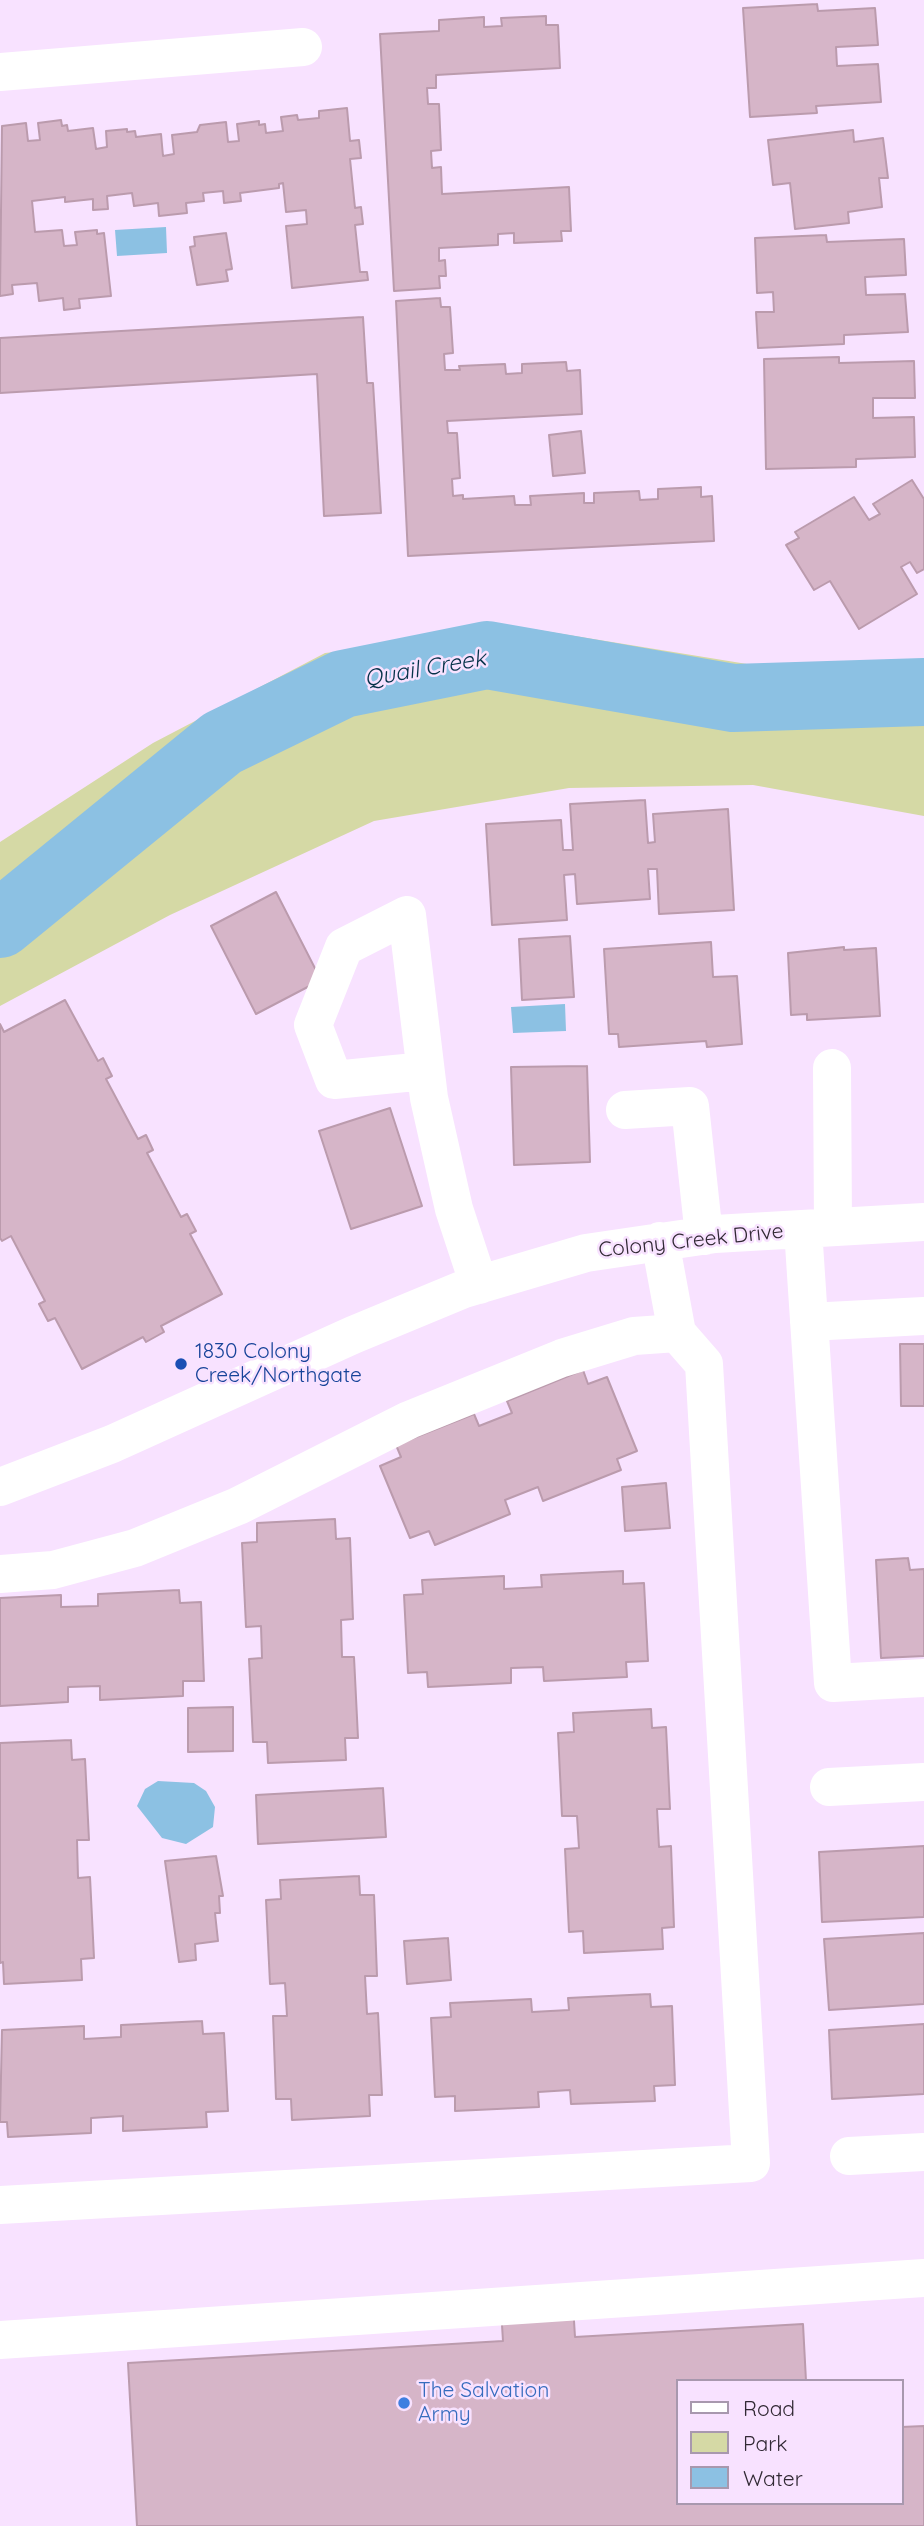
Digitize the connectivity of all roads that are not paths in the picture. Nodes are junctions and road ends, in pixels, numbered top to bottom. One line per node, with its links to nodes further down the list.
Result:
1 (303, 47): 2 (street)
2 (0, 72)
3 (832, 1068): 7 (street)
4 (425, 1071): 10 (street)
5 (625, 1110): 8 (street)
6 (924, 1222): 7 (street, Colony Creek Drive)
7 (818, 1228): 8 (street, Colony Creek Drive); 12 (street)
8 (704, 1236): 9 (street, Colony Creek Drive)
9 (660, 1241): 10 (street, Colony Creek Drive); 13 (street)
10 (479, 1285): 14 (street, Colony Creek Drive)
11 (924, 1316): 12 (street)
12 (809, 1322): 16 (street)
13 (677, 1333): 15 (street); 21 (street)
14 (0, 1487)
15 (0, 1574)
16 (924, 1678)
17 (924, 1782): 18 (street)
18 (829, 1787)
19 (924, 2152): 20 (street)
20 (849, 2156)
21 (0, 2205)
22 (924, 2278): 23 (street)
23 (0, 2340)

